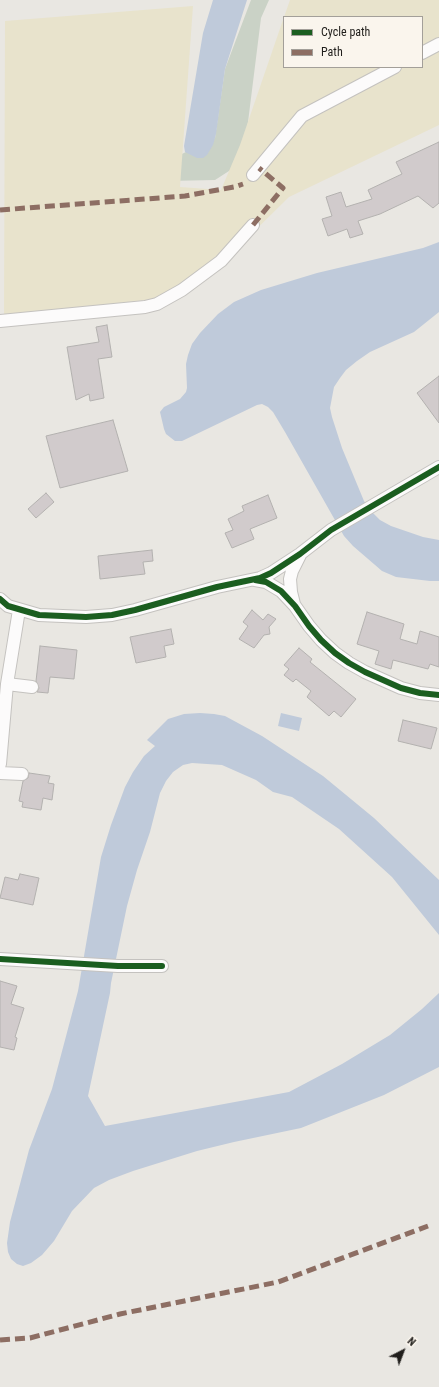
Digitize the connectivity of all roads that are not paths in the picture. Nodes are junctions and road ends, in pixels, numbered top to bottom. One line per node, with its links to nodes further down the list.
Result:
1 (439, 44): 2 (street)
2 (423, 52)
3 (393, 68): 4 (street)
4 (253, 175)
5 (253, 225): 6 (street)
6 (0, 321)
7 (439, 467): 8 (street)
8 (300, 554): 9 (street); 11 (street)
9 (232, 583): 11 (street); 12 (street)
10 (0, 598): 12 (street)
11 (295, 606): 15 (street)
12 (18, 610): 13 (street)
13 (7, 684): 14 (street); 16 (street)
14 (32, 687)
15 (439, 694)
16 (0, 764)
17 (0, 773): 18 (street)
18 (22, 774)
19 (0, 959): 20 (street)
20 (162, 966)

